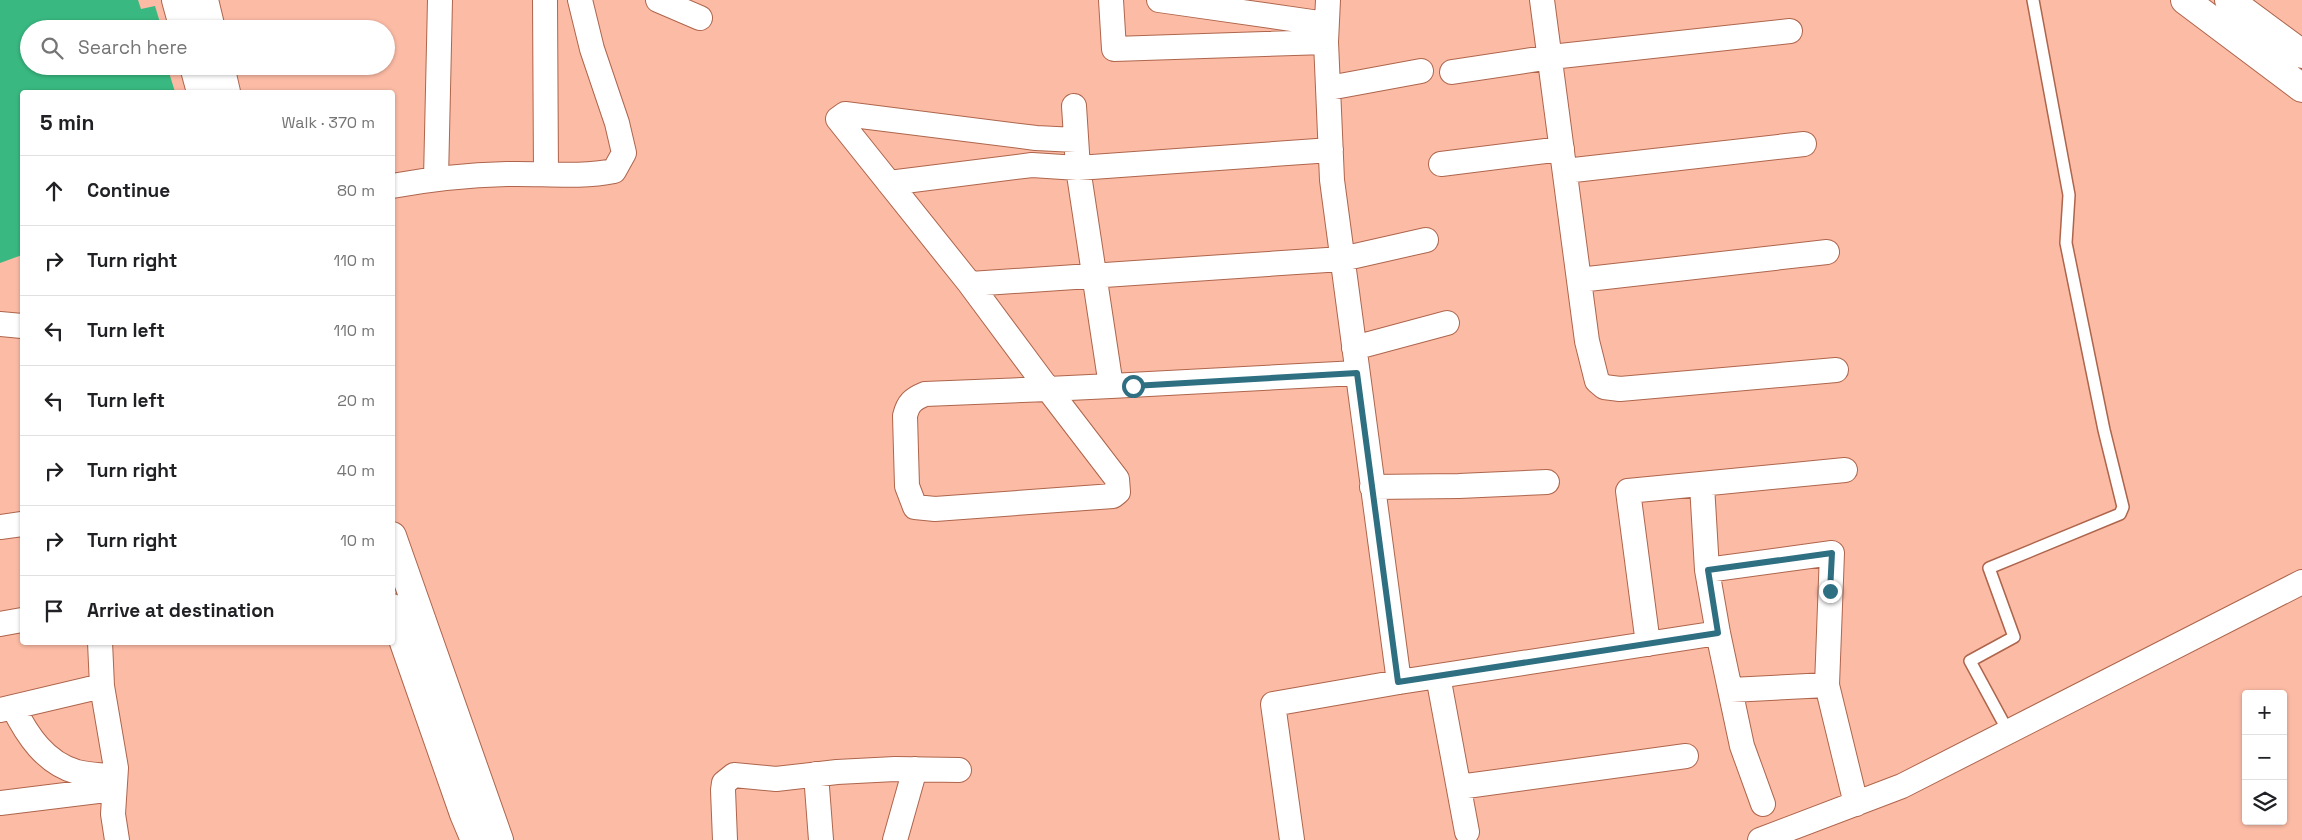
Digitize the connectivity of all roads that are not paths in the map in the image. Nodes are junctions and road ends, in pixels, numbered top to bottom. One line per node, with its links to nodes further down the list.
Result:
1 (176, 0): 15 (street)
2 (204, 0): 16 (street)
3 (440, 0): 37 (street)
4 (544, 0): 36 (street)
5 (580, 0): 36 (street)
6 (658, 0): 14 (street)
7 (1111, 0): 18 (street)
8 (1160, 0): 18 (street)
9 (1328, 0): 18 (street)
10 (1542, 0): 20 (street)
11 (2033, 0): 75 (lane)
12 (2185, 0): 26 (street)
13 (2229, 0): 19 (street)
14 (700, 18)
15 (182, 20)
16 (209, 20)
17 (1790, 31): 20 (street)
18 (1326, 33): 25 (street)
19 (2302, 54)
20 (1551, 57): 22 (street); 33 (street)
21 (1421, 71): 25 (street)
22 (1452, 72)
23 (196, 75): 27 (street)
24 (222, 75): 28 (street)
25 (1328, 88): 32 (street)
26 (2302, 88)
27 (200, 90)
28 (226, 90)
29 (1074, 106): 30 (street)
30 (1076, 140): 35 (street); 38 (street)
31 (1804, 144): 33 (street)
32 (1331, 150): 35 (street); 42 (street)
33 (1563, 160): 34 (street); 44 (street)
34 (1441, 164)
35 (1078, 168): 38 (street); 43 (street)
36 (546, 174): 37 (street)
37 (436, 179): 39 (street)
38 (889, 183): 45 (street)
39 (395, 186)
40 (1426, 240): 42 (street)
41 (1827, 252): 44 (street)
42 (1342, 259): 43 (street); 49 (street)
43 (1094, 275): 45 (street); 52 (street)
44 (1579, 280): 50 (street)
45 (970, 284): 53 (street)
46 (1447, 323): 49 (street)
47 (0, 324): 48 (street)
48 (20, 326)
49 (1354, 348): 51 (street)
50 (1836, 370)
51 (1357, 373): 52 (street); 57 (street)
52 (1111, 386): 53 (street)
53 (1048, 389): 53 (street)
54 (1845, 470): 56 (street)
55 (1547, 482): 57 (street)
56 (1702, 485): 61 (street); 67 (street)
57 (1372, 487): 70 (street)
58 (20, 524): 59 (street)
59 (0, 527)
60 (395, 545): 88 (street)
61 (1708, 570): 66 (street); 71 (street)
62 (2302, 582): 75 (street)
63 (395, 617): 87 (street)
64 (20, 620): 65 (street)
65 (0, 624)
66 (1718, 633): 67 (street); 73 (street)
67 (1648, 644): 69 (street)
68 (100, 645): 72 (street)
69 (1438, 676): 70 (street); 81 (street)
70 (1398, 682): 92 (street)
71 (1827, 685): 73 (street); 84 (street)
72 (102, 686): 74 (street); 80 (street)
73 (1731, 690): 83 (street)
74 (7, 709): 80 (street)
75 (2009, 732): 84 (street)
76 (1686, 756): 81 (street)
77 (915, 769): 78 (street); 79 (street); 91 (street)
78 (959, 770)
79 (816, 774): 89 (street); 90 (street)
80 (115, 783): 82 (street); 86 (street)
81 (1459, 787): 85 (street)
82 (0, 803)
83 (1764, 804)
84 (1856, 804): 93 (street)
85 (1467, 832)
86 (117, 840)
87 (475, 840)
88 (499, 840)
89 (725, 840)
90 (820, 840)
91 (895, 840)
92 (1292, 840)
93 (1760, 840)

